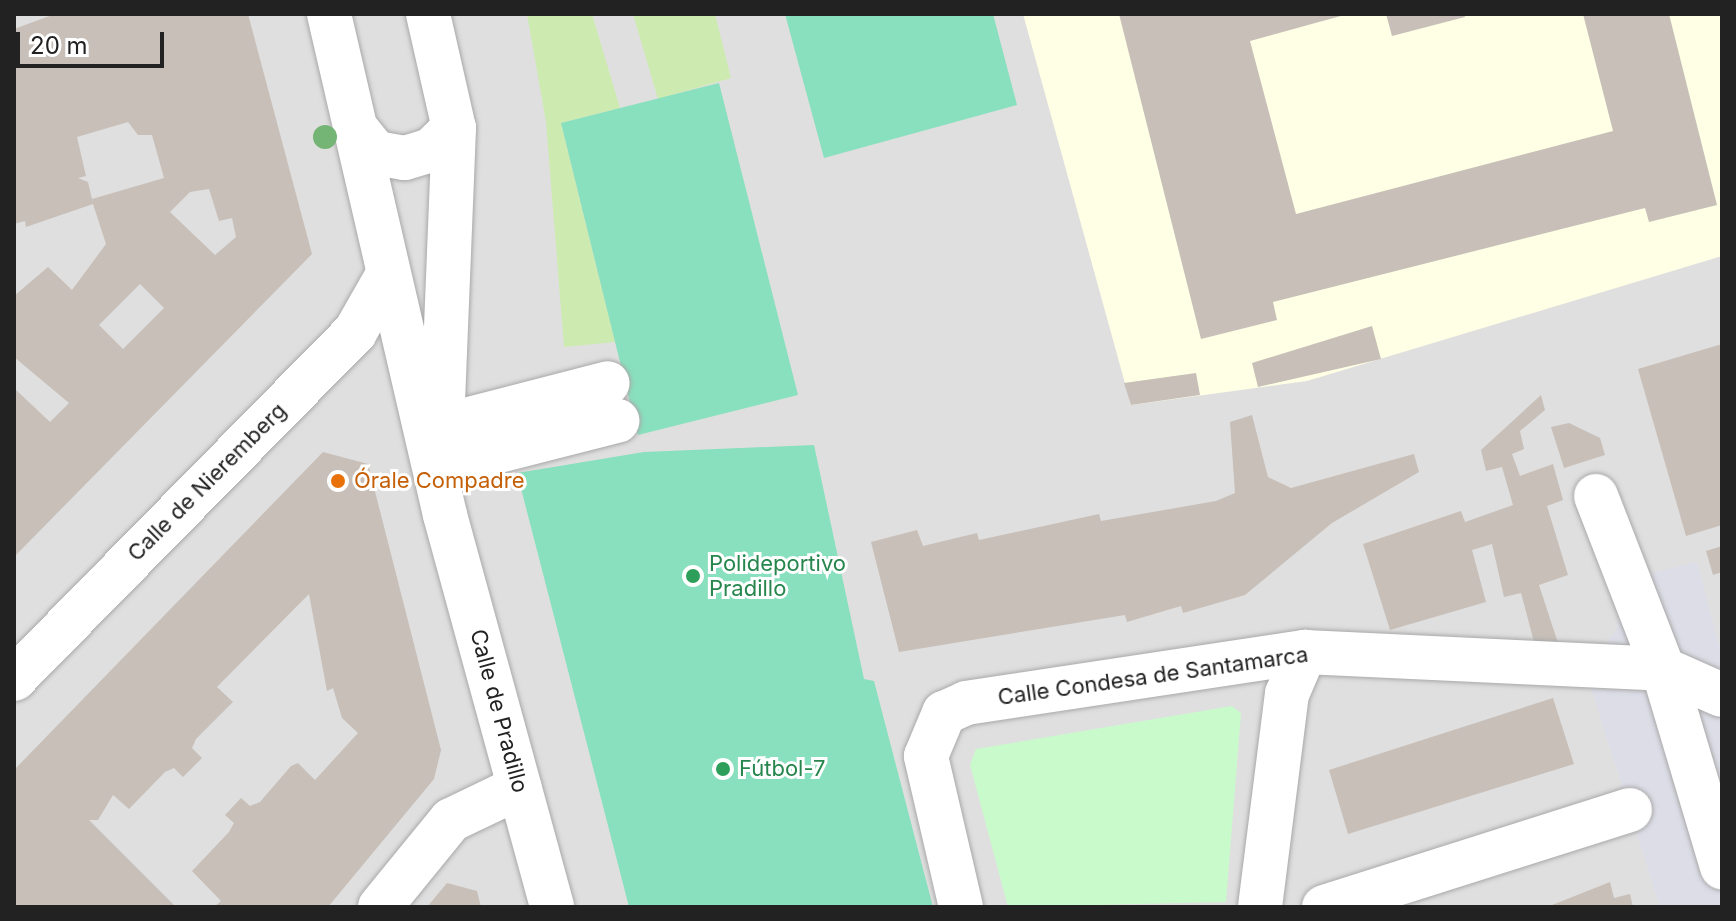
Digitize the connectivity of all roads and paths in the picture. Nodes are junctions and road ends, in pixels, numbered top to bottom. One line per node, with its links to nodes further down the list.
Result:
1 (329, 14): 4 (street, Calle de Pradillo)
2 (428, 14): 3 (street, Calle de Pradillo)
3 (454, 128): 4 (street); 7 (street, Calle de Pradillo)
4 (359, 132): 5 (street, Calle de Pradillo)
5 (387, 276): 9 (street, Calle de Pradillo); 12 (street, Calle de Nieremberg)
6 (612, 402): 7 (street)
7 (443, 446): 9 (street, Calle de Pradillo)
8 (1596, 496): 11 (street)
9 (445, 515): 14 (street, Calle de Pradillo)
10 (1305, 652): 11 (street, Calle Condesa de Santamarca); 19 (street, Calle Condesa de Santamarca); 20 (street)
11 (1663, 669): 13 (street); 16 (street)
12 (14, 679)
13 (1722, 695)
14 (520, 787): 17 (street); 18 (street, Calle de Pradillo)
15 (1630, 810): 21 (street)
16 (1722, 867)
17 (380, 907)
18 (552, 907)
19 (961, 907)
20 (1260, 907)
21 (1324, 907)

